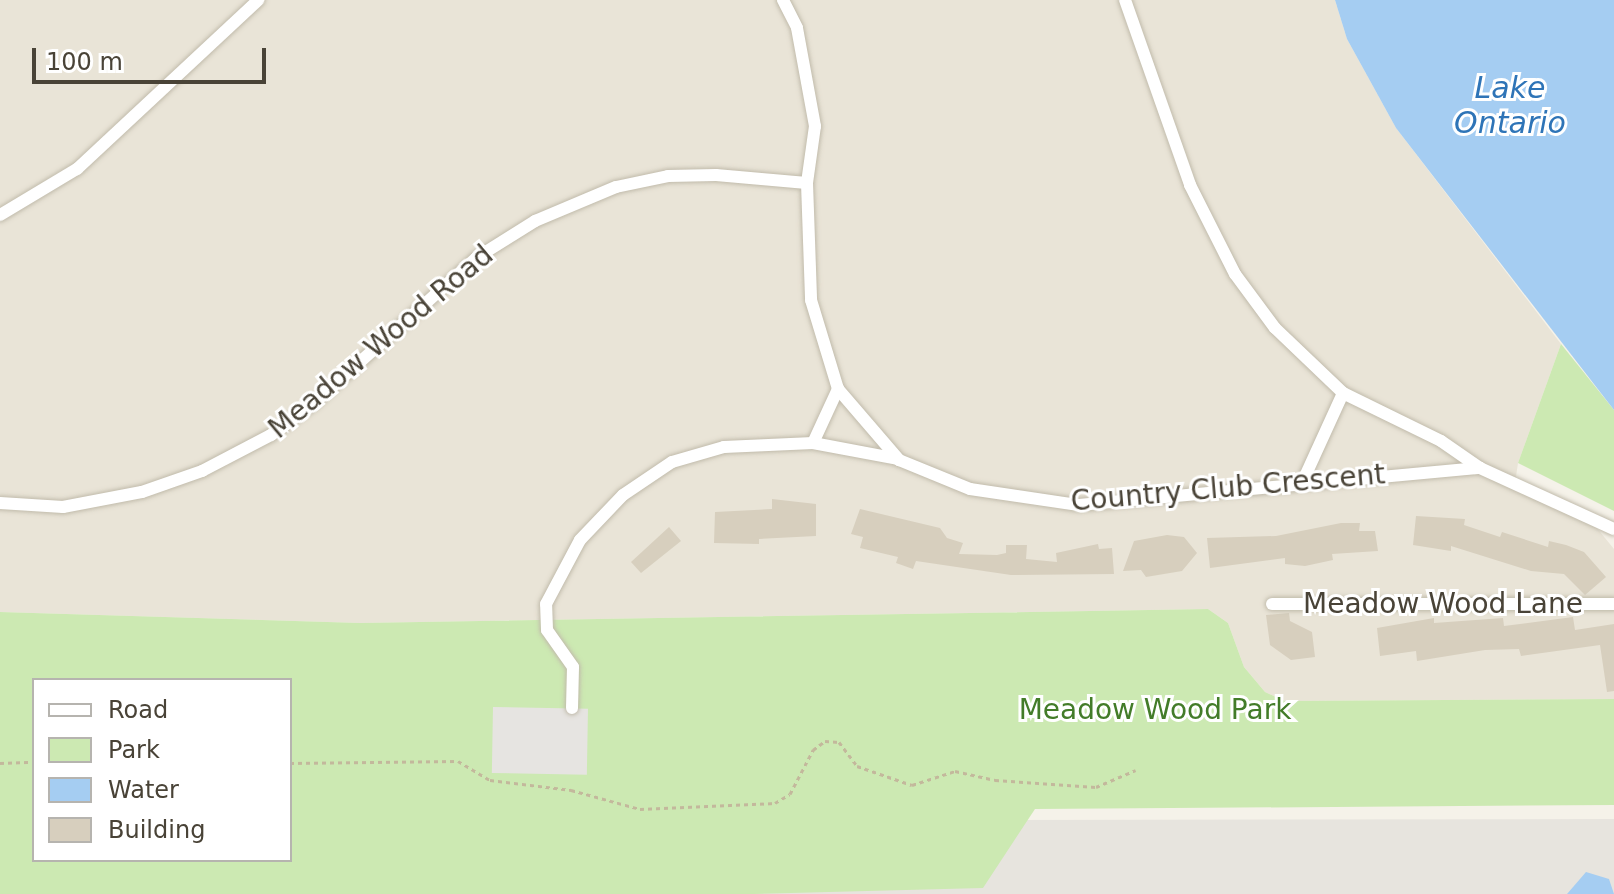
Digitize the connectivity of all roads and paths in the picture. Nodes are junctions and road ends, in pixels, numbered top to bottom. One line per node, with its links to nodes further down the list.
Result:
1 (258, 0): 5 (street)
2 (783, 0): 4 (street, Country Club Crescent)
3 (1125, 0): 7 (street)
4 (807, 183): 6 (street, Country Club Crescent); 12 (street, Meadow Wood Road)
5 (0, 215)
6 (838, 389): 8 (street); 9 (street, Country Club Crescent)
7 (1343, 393): 10 (street); 11 (street)
8 (813, 443): 9 (street); 16 (street)
9 (899, 460): 11 (street, Country Club Crescent)
10 (1480, 468): 11 (street, Country Club Crescent); 13 (street)
11 (1302, 483)
12 (0, 503)
13 (1614, 529)
14 (1272, 604): 15 (street, Meadow Wood Lane)
15 (1614, 604)
16 (572, 708)
17 (32, 762): 18 (path)
18 (0, 763)
19 (292, 763): 20 (path)
20 (1136, 770)

